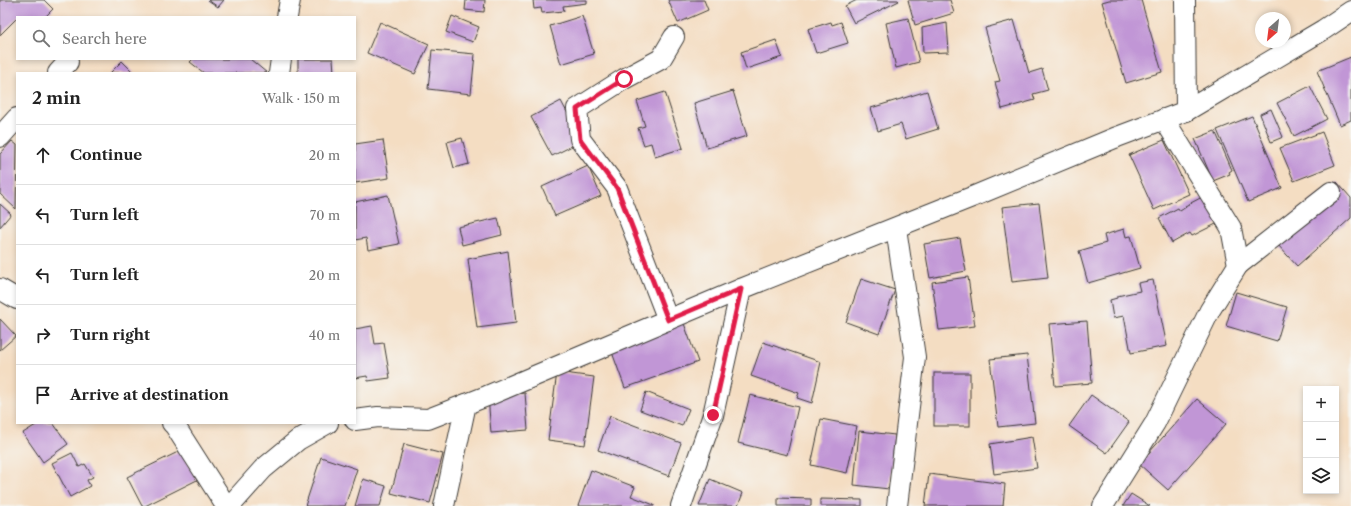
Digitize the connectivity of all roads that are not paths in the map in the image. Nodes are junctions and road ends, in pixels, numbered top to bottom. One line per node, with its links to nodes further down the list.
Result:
1 (290, 0): 4 (street)
2 (1185, 0): 8 (street)
3 (1351, 11): 8 (street)
4 (287, 16)
5 (674, 37): 18 (street)
6 (281, 60): 7 (street)
7 (279, 72)
8 (1186, 111): 10 (street)
9 (16, 119): 11 (street)
10 (1164, 119): 13 (street); 14 (street)
11 (0, 137)
12 (1331, 192): 14 (street)
13 (896, 228): 16 (street); 28 (street)
14 (1238, 265): 29 (street)
15 (0, 289): 17 (street)
16 (741, 289): 18 (street); 27 (street)
17 (16, 298)
18 (668, 320): 19 (street)
19 (466, 404): 20 (street); 26 (street)
20 (356, 420)
21 (173, 424): 24 (street)
22 (325, 424): 23 (street)
23 (299, 432): 25 (street)
24 (226, 506)
25 (230, 506)
26 (444, 506)
27 (681, 506)
28 (897, 506)
29 (1103, 506)

